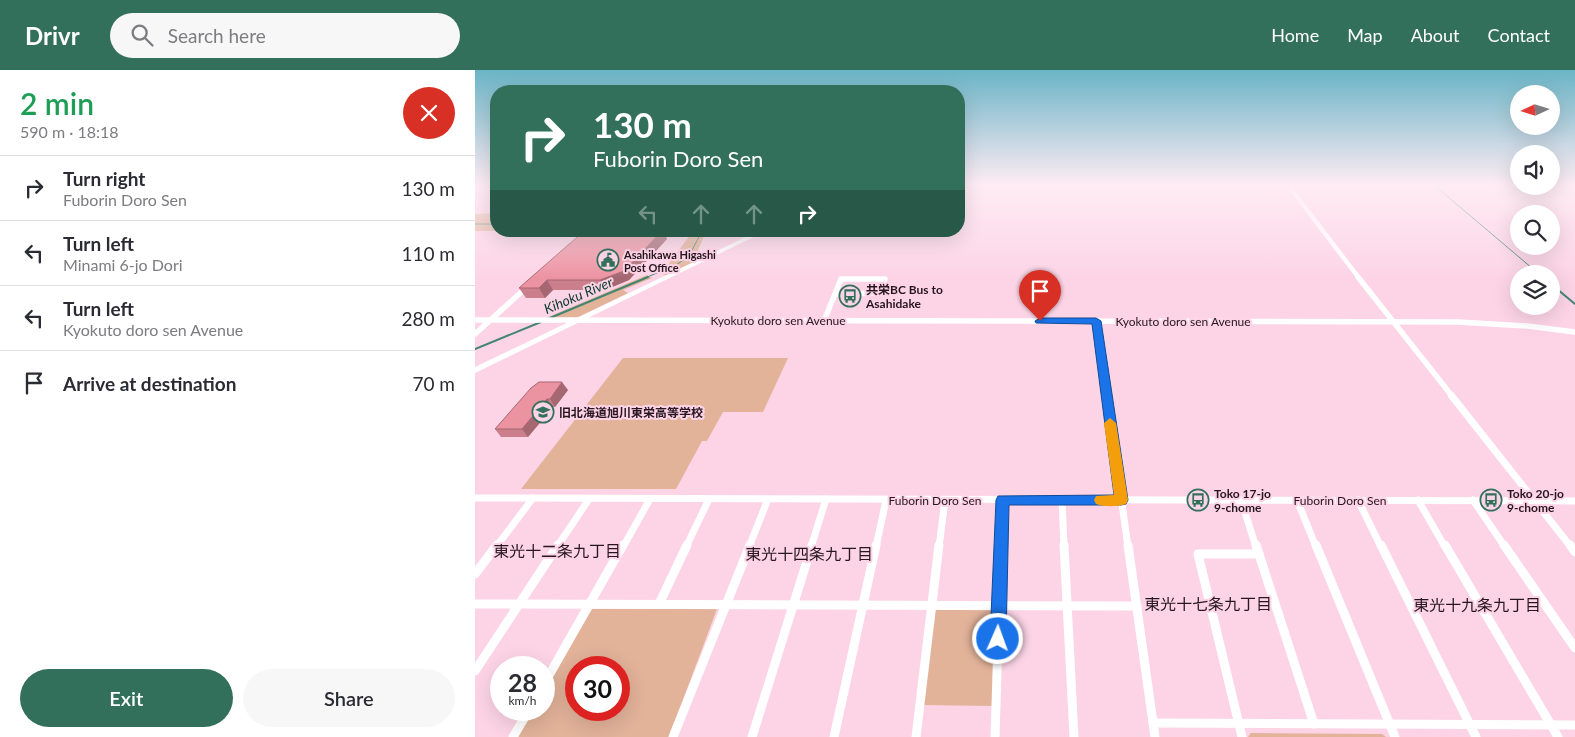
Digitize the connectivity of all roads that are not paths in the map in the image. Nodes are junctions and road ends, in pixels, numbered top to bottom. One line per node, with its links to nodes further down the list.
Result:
1 (1312, 216): 12 (street)
2 (751, 237): 9 (main road)
3 (531, 284): 6 (street)
4 (835, 294): 4 (street); 10 (street)
5 (475, 320): 6 (street)
6 (490, 320): 7 (street); 14 (street)
7 (539, 320): 8 (street)
8 (547, 320): 9 (street, Kyokuto doro sen Avenue)
9 (579, 320): 10 (street, Kyokuto doro sen Avenue); 15 (main road)
10 (824, 320): 11 (street, Kyokuto doro sen Avenue)
11 (1096, 321): 12 (street, Kyokuto doro sen Avenue); 27 (street)
12 (1393, 322): 13 (street, Kyokuto doro sen Avenue); 33 (street)
13 (1575, 332)
14 (475, 334)
15 (475, 370)
16 (475, 498): 17 (street, Fuborin Doro Sen)
17 (533, 498): 18 (street, Fuborin Doro Sen); 37 (street)
18 (589, 499): 19 (street, Fuborin Doro Sen); 39 (street)
19 (650, 499): 21 (street, Fuborin Doro Sen); 40 (street)
20 (826, 499): 22 (street, Fuborin Doro Sen); 23 (street, Fuborin Doro Sen); 43 (street)
21 (709, 500): 22 (street, Fuborin Doro Sen); 41 (street)
22 (768, 500): 42 (street)
23 (886, 500): 24 (street, Fuborin Doro Sen); 46 (street)
24 (945, 500): 25 (street, Fuborin Doro Sen); 44 (street)
25 (1003, 500): 26 (street, Fuborin Doro Sen); 45 (street)
26 (1062, 500): 27 (street, Fuborin Doro Sen); 47 (street)
27 (1121, 500): 28 (street, Fuborin Doro Sen); 48 (street)
28 (1241, 500): 29 (street, Fuborin Doro Sen); 36 (street)
29 (1297, 500): 30 (street, Fuborin Doro Sen); 55 (street)
30 (1358, 500): 31 (street, Fuborin Doro Sen); 57 (street)
31 (1418, 500): 32 (street, Fuborin Doro Sen); 58 (street)
32 (1473, 500): 33 (street, Fuborin Doro Sen); 49 (street)
33 (1534, 501): 34 (street, Fuborin Doro Sen); 35 (street)
34 (1575, 501)
35 (1575, 552)
36 (1259, 554): 54 (street); 56 (street)
37 (475, 574)
38 (475, 604): 39 (street)
39 (520, 604): 40 (street); 51 (street)
40 (590, 604): 41 (street); 50 (street)
41 (659, 604): 42 (street)
42 (727, 604): 43 (street); 61 (street)
43 (793, 605): 46 (street); 62 (street)
44 (932, 605): 45 (street); 46 (street); 64 (street)
45 (999, 605): 47 (street); 65 (street)
46 (863, 606): 63 (street)
47 (1067, 606): 48 (street); 66 (street)
48 (1137, 606): 53 (street)
49 (1575, 648)
50 (555, 665)
51 (475, 671)
52 (522, 721): 60 (street)
53 (1153, 723): 54 (street); 67 (street)
54 (1238, 723): 56 (street); 68 (street)
55 (1389, 723): 56 (street); 57 (street); 69 (street)
56 (1314, 724)
57 (1470, 724): 58 (street); 70 (street)
58 (1551, 725): 59 (street); 71 (street)
59 (1575, 725)
60 (513, 737)
61 (673, 737)
62 (752, 737)
63 (834, 737)
64 (916, 737)
65 (995, 737)
66 (1073, 737)
67 (1155, 737)
68 (1242, 737)
69 (1395, 737)
70 (1476, 737)
71 (1558, 737)

